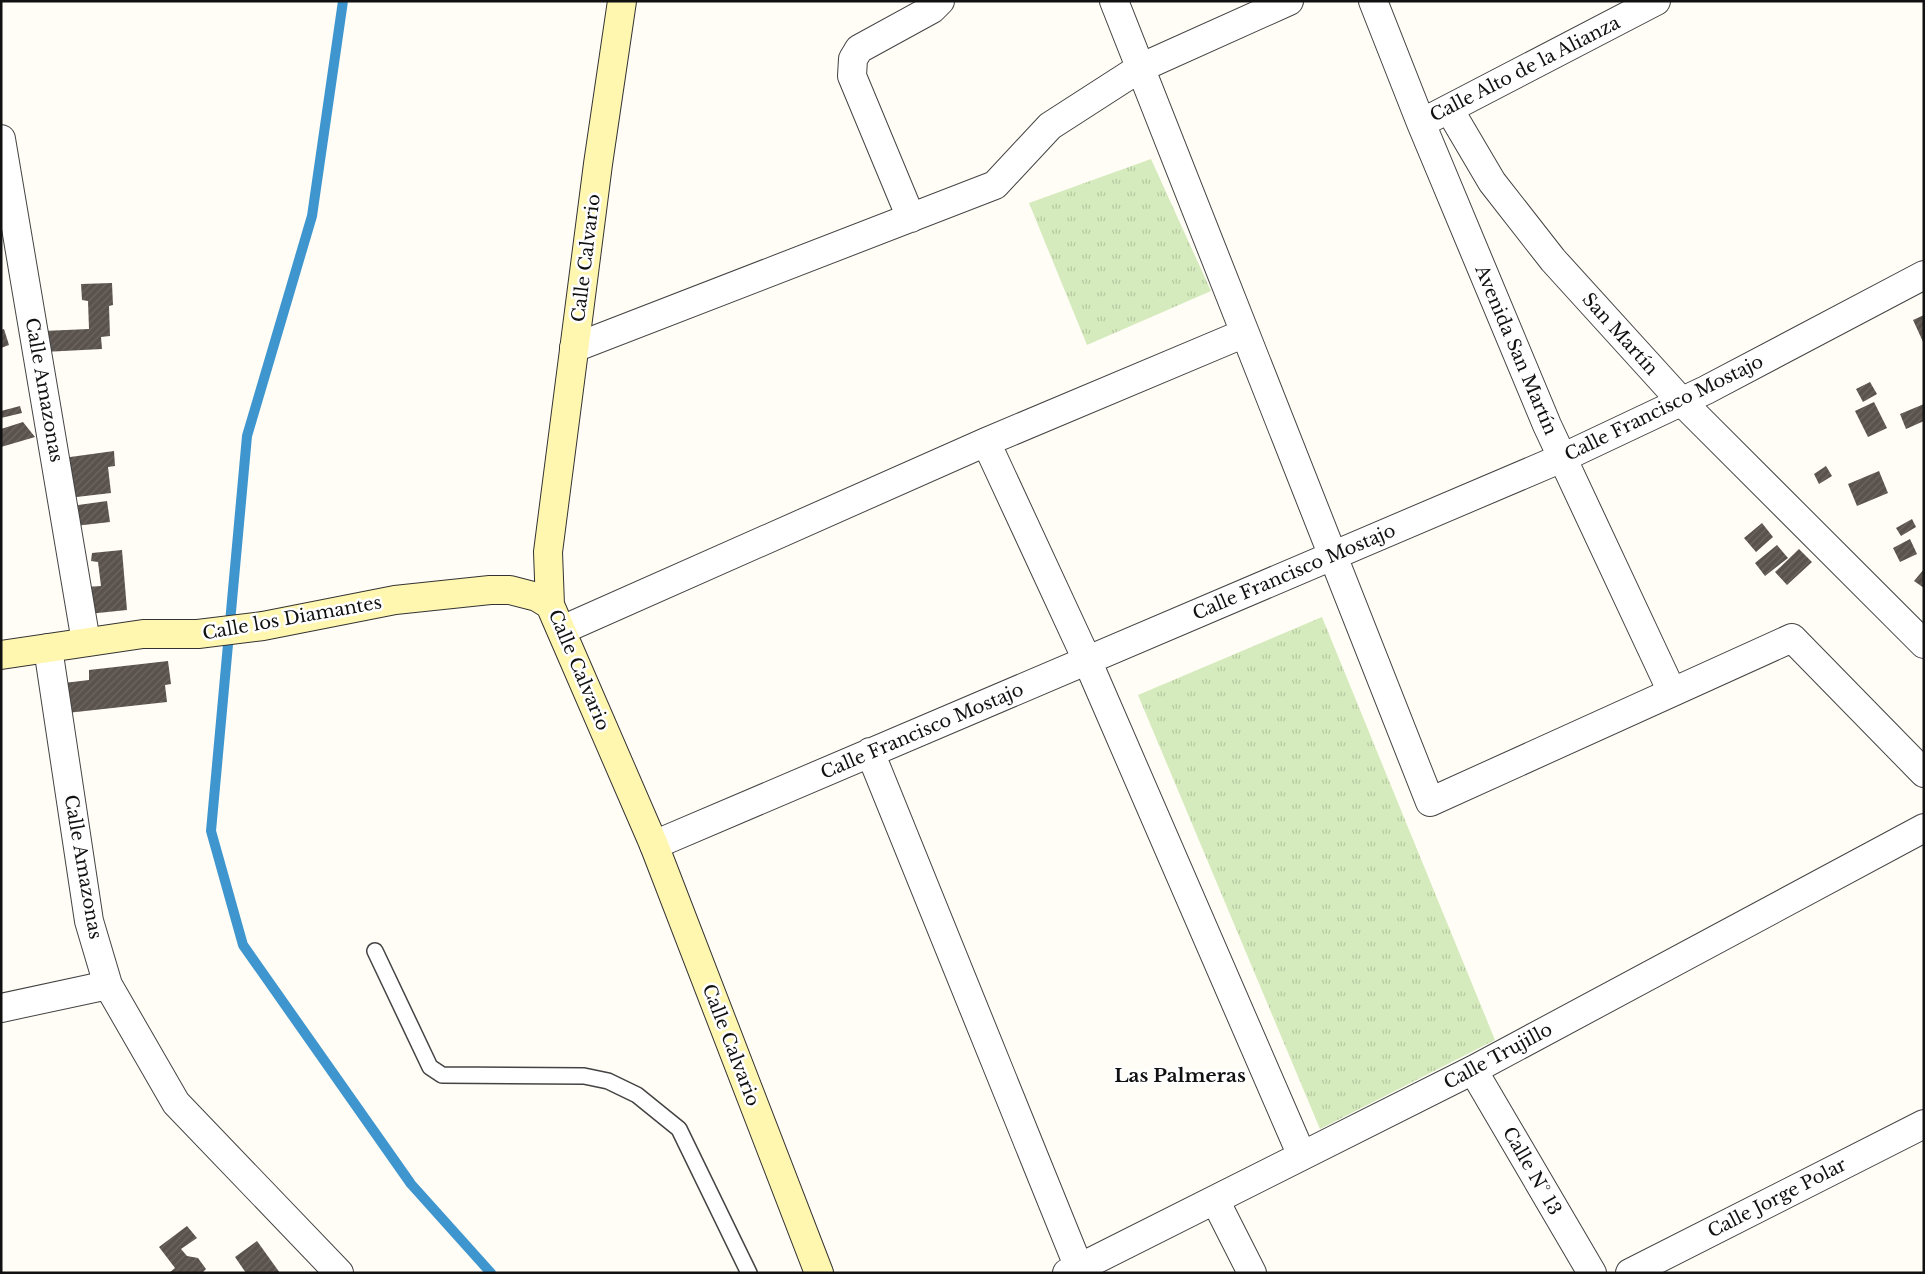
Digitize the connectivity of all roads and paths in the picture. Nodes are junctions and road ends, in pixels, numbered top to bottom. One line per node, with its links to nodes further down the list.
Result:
1 (622, 1): 14 (street, Calle Calvario)
2 (940, 1): 11 (street)
3 (1114, 1): 7 (street)
4 (1289, 1): 7 (street)
5 (1373, 1): 9 (street, Avenida San Martín)
6 (1656, 1): 8 (street, Calle Alto de la Alianza)
7 (1140, 68): 11 (street); 13 (street)
8 (1449, 109): 9 (street, Calle Alto de la Alianza); 15 (street, San Martín)
9 (1421, 124): 17 (street, Avenida San Martín)
10 (1, 139): 21 (street, Calle Amazonas)
11 (911, 218): 14 (street)
12 (1924, 275): 15 (street, Calle Francisco Mostajo)
13 (1245, 333): 16 (street); 18 (street)
14 (574, 348): 19 (street, Calle Calvario)
15 (1682, 402): 17 (street, Calle Francisco Mostajo); 22 (street, San Martín)
16 (986, 442): 20 (street); 25 (street)
17 (1562, 458): 18 (street, Calle Francisco Mostajo); 26 (street, Avenida San Martín)
18 (1332, 556): 25 (street, Calle Francisco Mostajo); 26 (street)
19 (550, 605): 20 (street, Calle Calvario); 21 (street, Calle los Diamantes)
20 (562, 630): 30 (street, Calle Calvario)
21 (86, 642): 23 (street, Calle los Diamantes)
22 (1924, 644)
23 (48, 648): 24 (street, Calle los Diamantes); 32 (street, Calle Amazonas)
24 (3, 653)
25 (1087, 660): 27 (street, Calle Francisco Mostajo); 36 (street)
26 (1672, 692): 28 (street)
27 (870, 752): 30 (street, Calle Francisco Mostajo); 38 (street)
28 (1924, 772)
29 (1924, 828): 34 (street, Calle Trujillo)
30 (654, 845): 41 (street, Calle Calvario)
31 (375, 950): 40 (lane)
32 (108, 985): 33 (street); 39 (street, Calle Amazonas)
33 (1, 1008)
34 (1473, 1070): 36 (street, Calle Trujillo); 43 (street, Calle N° 13)
35 (1924, 1124): 44 (street, Calle Jorge Polar)
36 (1302, 1156): 37 (street, Calle Trujillo)
37 (1215, 1200): 38 (street, Calle Trujillo); 42 (street)
38 (1073, 1271)
39 (339, 1273)
40 (749, 1273)
41 (819, 1273)
42 (1252, 1273)
43 (1592, 1273)
44 (1630, 1273)

